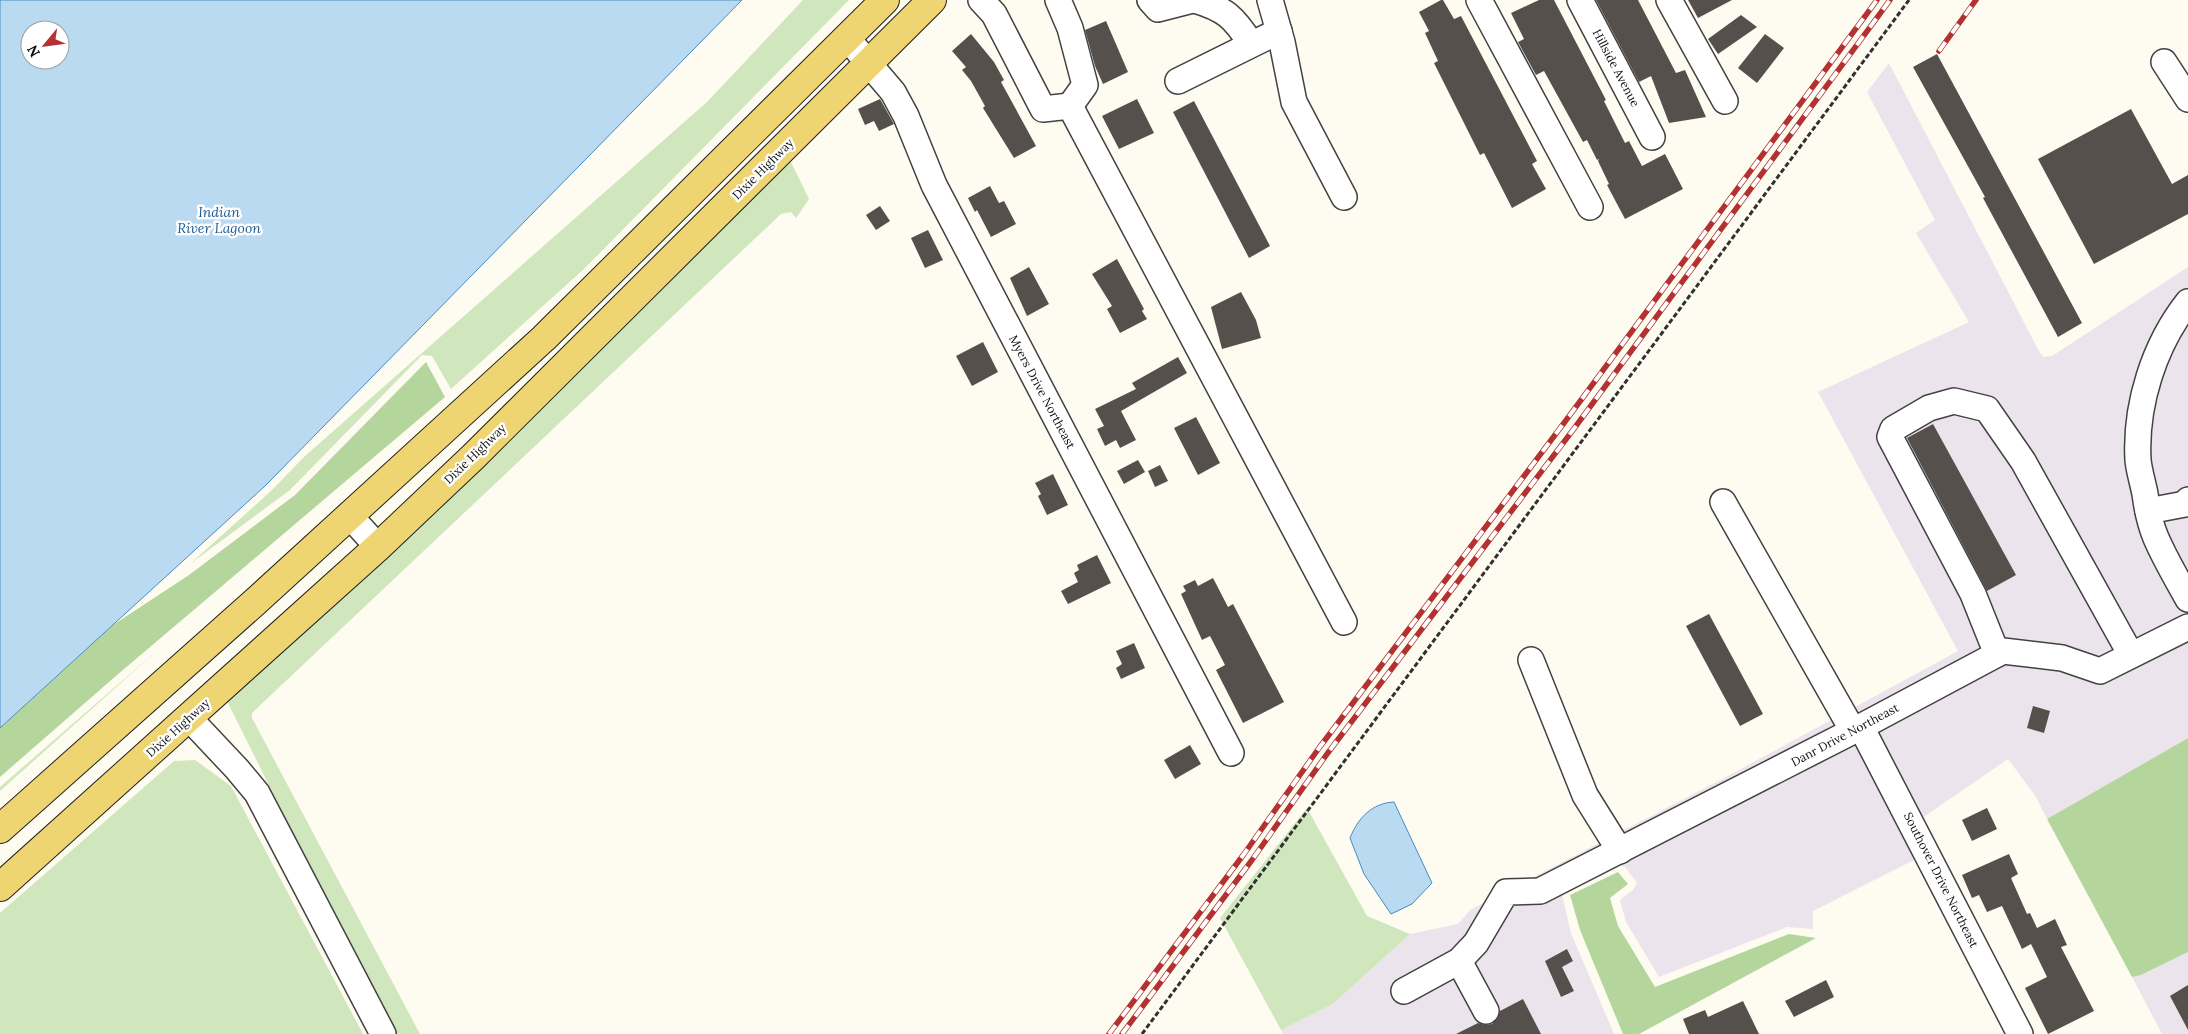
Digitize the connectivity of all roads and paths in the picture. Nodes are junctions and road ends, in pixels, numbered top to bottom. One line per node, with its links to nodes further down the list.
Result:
1 (885, 0): 13 (main road)
2 (932, 0): 15 (main road, Dixie Highway)
3 (980, 0): 20 (street)
4 (1058, 0): 20 (street)
5 (1150, 0): 6 (street)
6 (1194, 0): 14 (street)
7 (1270, 0): 12 (street)
8 (1479, 0): 23 (street)
9 (1580, 0): 21 (street, Hillside Avenue)
10 (1669, 0): 19 (street)
11 (1909, 0): 47 (path)
12 (1279, 31): 14 (street); 22 (street)
13 (847, 38): 15 (street, Myers Drive Northeast); 28 (main road)
14 (1251, 44): 17 (street)
15 (869, 62): 29 (main road, Dixie Highway); 39 (street, Myers Drive Northeast)
16 (2164, 62): 18 (street)
17 (1178, 81)
18 (2188, 99)
19 (1725, 101)
20 (1070, 106): 32 (street)
21 (1652, 137)
22 (1344, 196)
23 (1590, 207)
24 (2188, 302): 27 (street)
25 (2188, 500): 27 (street)
26 (1723, 502): 38 (street, Southover Drive Northeast)
27 (2148, 511): 30 (street)
28 (349, 514): 29 (street); 40 (main road)
29 (378, 547): 37 (main road, Dixie Highway)
30 (2181, 570): 31 (street)
31 (2188, 599)
32 (1344, 622)
33 (2188, 627): 35 (street, Danr Drive Northeast)
34 (1997, 654): 35 (street, Danr Drive Northeast); 35 (street); 38 (street, Danr Drive Northeast)
35 (2131, 655)
36 (1531, 660): 41 (street)
37 (189, 718): 42 (main road, Dixie Highway); 46 (street)
38 (1857, 729): 41 (street, Danr Drive Northeast); 48 (street, Southover Drive Northeast)
39 (1231, 753)
40 (0, 829)
41 (1620, 851): 43 (street, Danr Drive Northeast)
42 (0, 887)
43 (1458, 961): 44 (street); 45 (street)
44 (1404, 991)
45 (1486, 1010)
46 (383, 1034)
47 (1142, 1034)
48 (2020, 1034)

